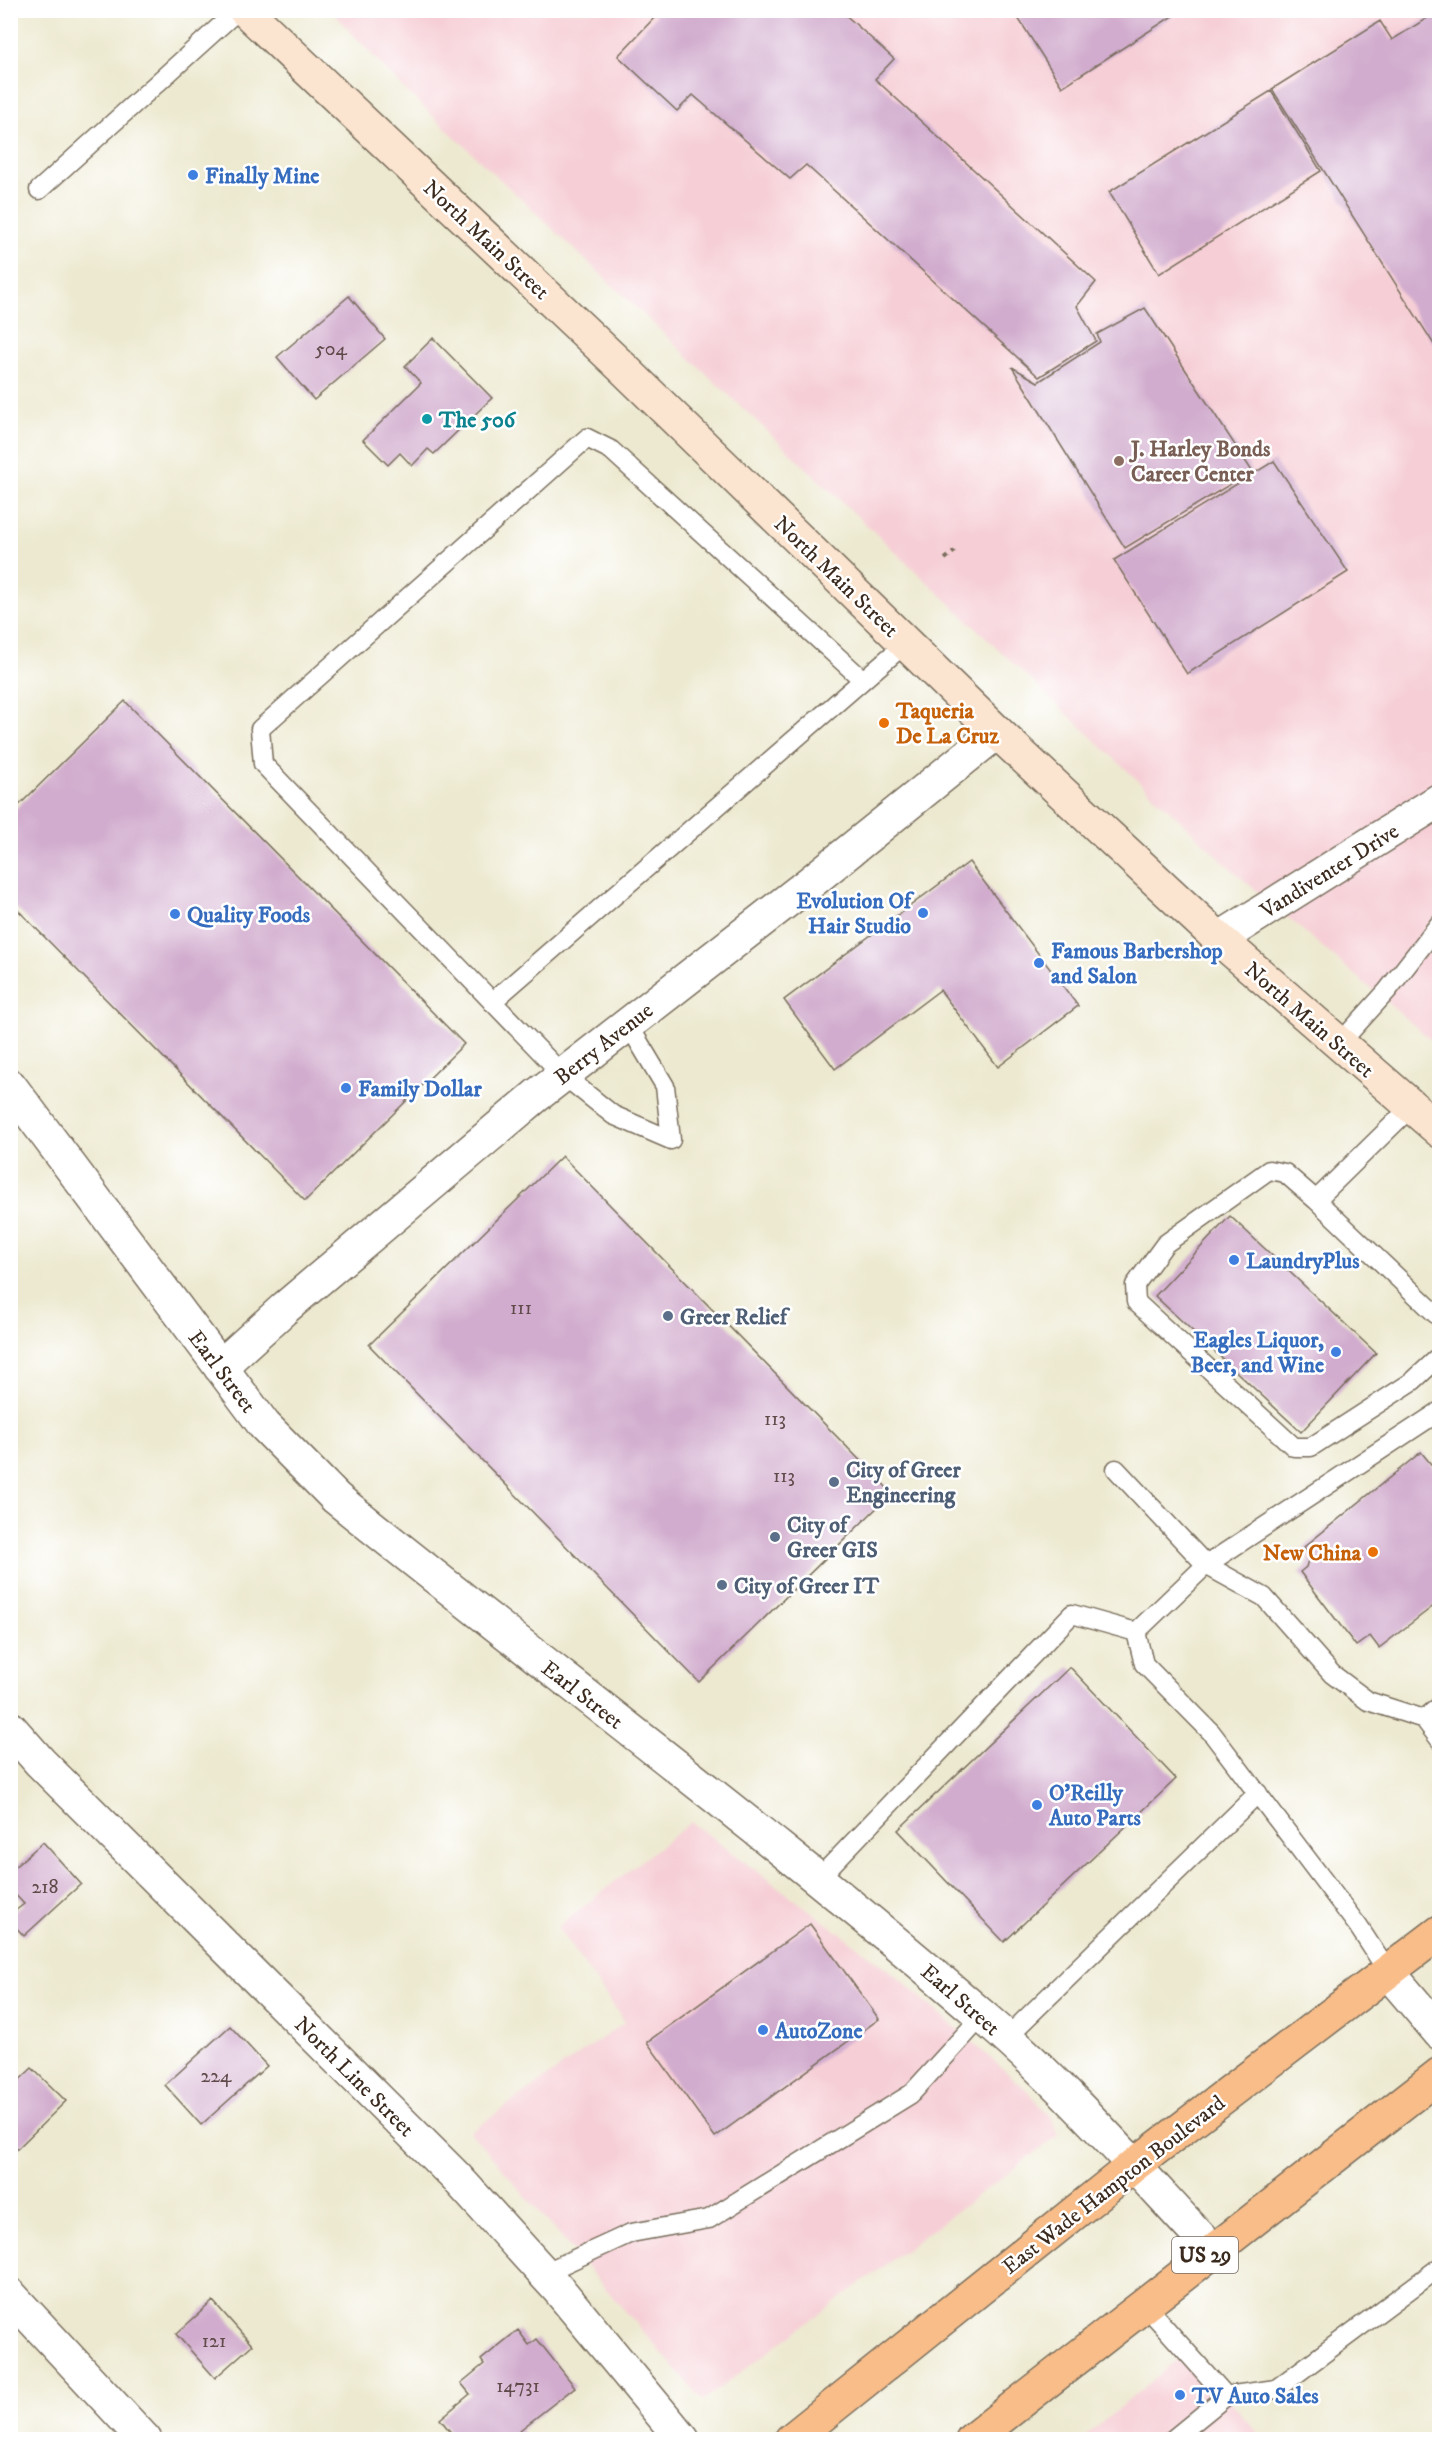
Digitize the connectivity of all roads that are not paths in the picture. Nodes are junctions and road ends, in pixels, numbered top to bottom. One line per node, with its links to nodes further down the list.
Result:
1 (238, 10): 3 (lane)
2 (244, 10): 4 (main road, North Main Street)
3 (39, 190)
4 (906, 643): 5 (lane); 6 (main road, North Main Street)
5 (862, 680): 10 (lane); 10 (lane)
6 (997, 732): 9 (main road, North Main Street); 11 (street, Berry Avenue)
7 (1440, 800): 9 (street, Vandiventer Drive)
8 (1440, 922): 12 (lane)
9 (1219, 939): 12 (main road, North Main Street)
10 (492, 1002): 13 (lane)
11 (628, 1024): 13 (street, Berry Avenue); 13 (lane)
12 (1339, 1044): 15 (main road, North Main Street)
13 (563, 1075): 20 (street, Berry Avenue)
14 (10, 1086): 20 (street, Earl Street)
15 (1412, 1107): 16 (main road, North Main Street); 17 (lane)
16 (1440, 1131)
17 (1316, 1200): 18 (lane); 19 (lane)
18 (1440, 1318)
19 (1440, 1356)
20 (220, 1367): 30 (street, Earl Street)
21 (1440, 1411): 23 (lane)
22 (1116, 1469): 23 (lane)
23 (1206, 1565): 24 (lane); 26 (lane)
24 (1136, 1632): 29 (lane); 30 (lane)
25 (1440, 1706): 26 (lane)
26 (1424, 1719): 28 (lane)
27 (10, 1728): 40 (street, North Line Street)
28 (1440, 1740)
29 (1258, 1793): 32 (lane); 35 (lane)
30 (818, 1880): 33 (street, Earl Street)
31 (1440, 1932): 32 (main road, East Wade Hampton Boulevard)
32 (1388, 1972): 34 (street); 37 (main road, East Wade Hampton Boulevard)
33 (982, 2016): 35 (street, Earl Street); 40 (lane)
34 (1440, 2032)
35 (1006, 2038): 37 (street, Earl Street)
36 (1440, 2074): 38 (main road, US 29)
37 (1133, 2166): 38 (street, Earl Street); 47 (main road, East Wade Hampton Boulevard)
38 (1212, 2250): 42 (main road, US 29)
39 (1440, 2267): 43 (lane)
40 (544, 2273): 46 (street, North Line Street)
41 (10, 2295): 45 (street)
42 (1143, 2303): 43 (lane); 44 (main road, US 29)
43 (1226, 2396): 48 (lane)
44 (989, 2434)
45 (146, 2439)
46 (683, 2439)
47 (791, 2439)
48 (1172, 2439)

